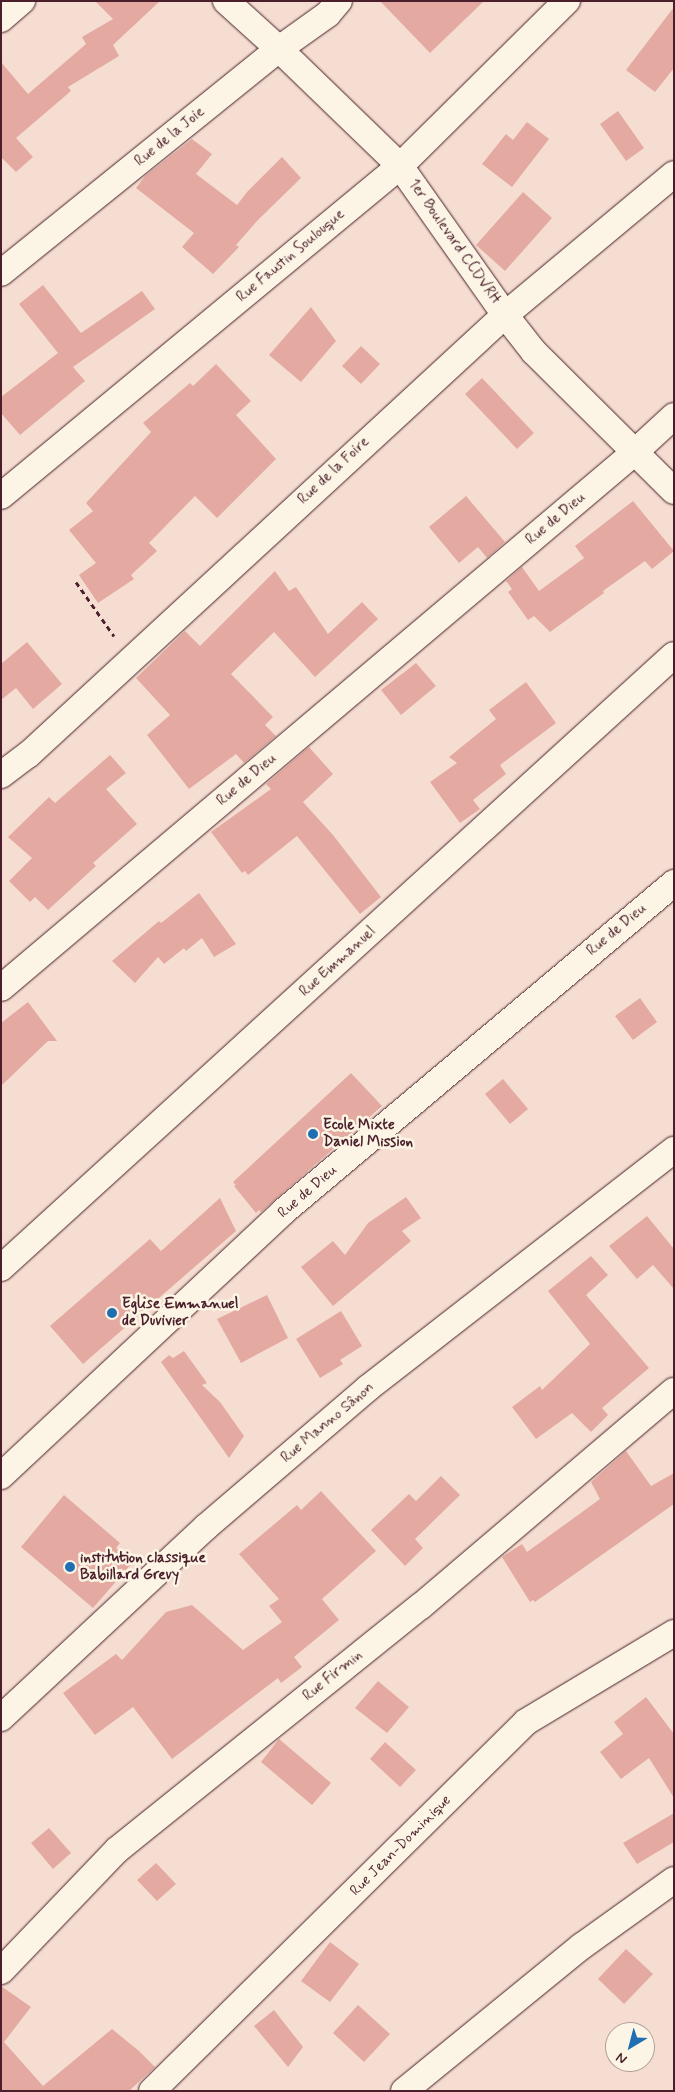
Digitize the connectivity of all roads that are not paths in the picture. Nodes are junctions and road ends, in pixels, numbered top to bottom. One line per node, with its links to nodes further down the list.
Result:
1 (22, 1): 5 (street)
2 (226, 1): 6 (street, 1er Boulevard CCDVRH)
3 (340, 1): 6 (street, Rue de la Joie)
4 (567, 1): 7 (street, Rue Faustin Soulouque)
5 (1, 20)
6 (279, 49): 7 (street, 1er Boulevard CCDVRH); 9 (street, Rue de la Joie)
7 (400, 166): 10 (street, 1er Boulevard CCDVRH); 14 (street, Rue Faustin Soulouque)
8 (674, 174): 10 (street, Rue de la Foire)
9 (1, 273)
10 (505, 315): 12 (street, 1er Boulevard CCDVRH); 16 (street, Rue de la Foire)
11 (674, 416): 12 (street, Rue de Dieu)
12 (635, 452): 13 (street, 1er Boulevard CCDVRH); 18 (street, Rue de Dieu)
13 (674, 491)
14 (1, 496)
15 (674, 655): 20 (street, Rue Emmanuel)
16 (1, 775)
17 (674, 883): 22 (street, Rue de Dieu)
18 (1, 988)
19 (674, 1150): 24 (street, Rue Manno Sânon)
20 (1, 1268)
21 (674, 1391): 26 (street, Rue Firmin)
22 (1, 1476)
23 (674, 1633): 27 (street, Rue Jean-Dominique)
24 (1, 1718)
25 (674, 1880): 28 (street)
26 (1, 1971)
27 (152, 2091)
28 (404, 2091)

